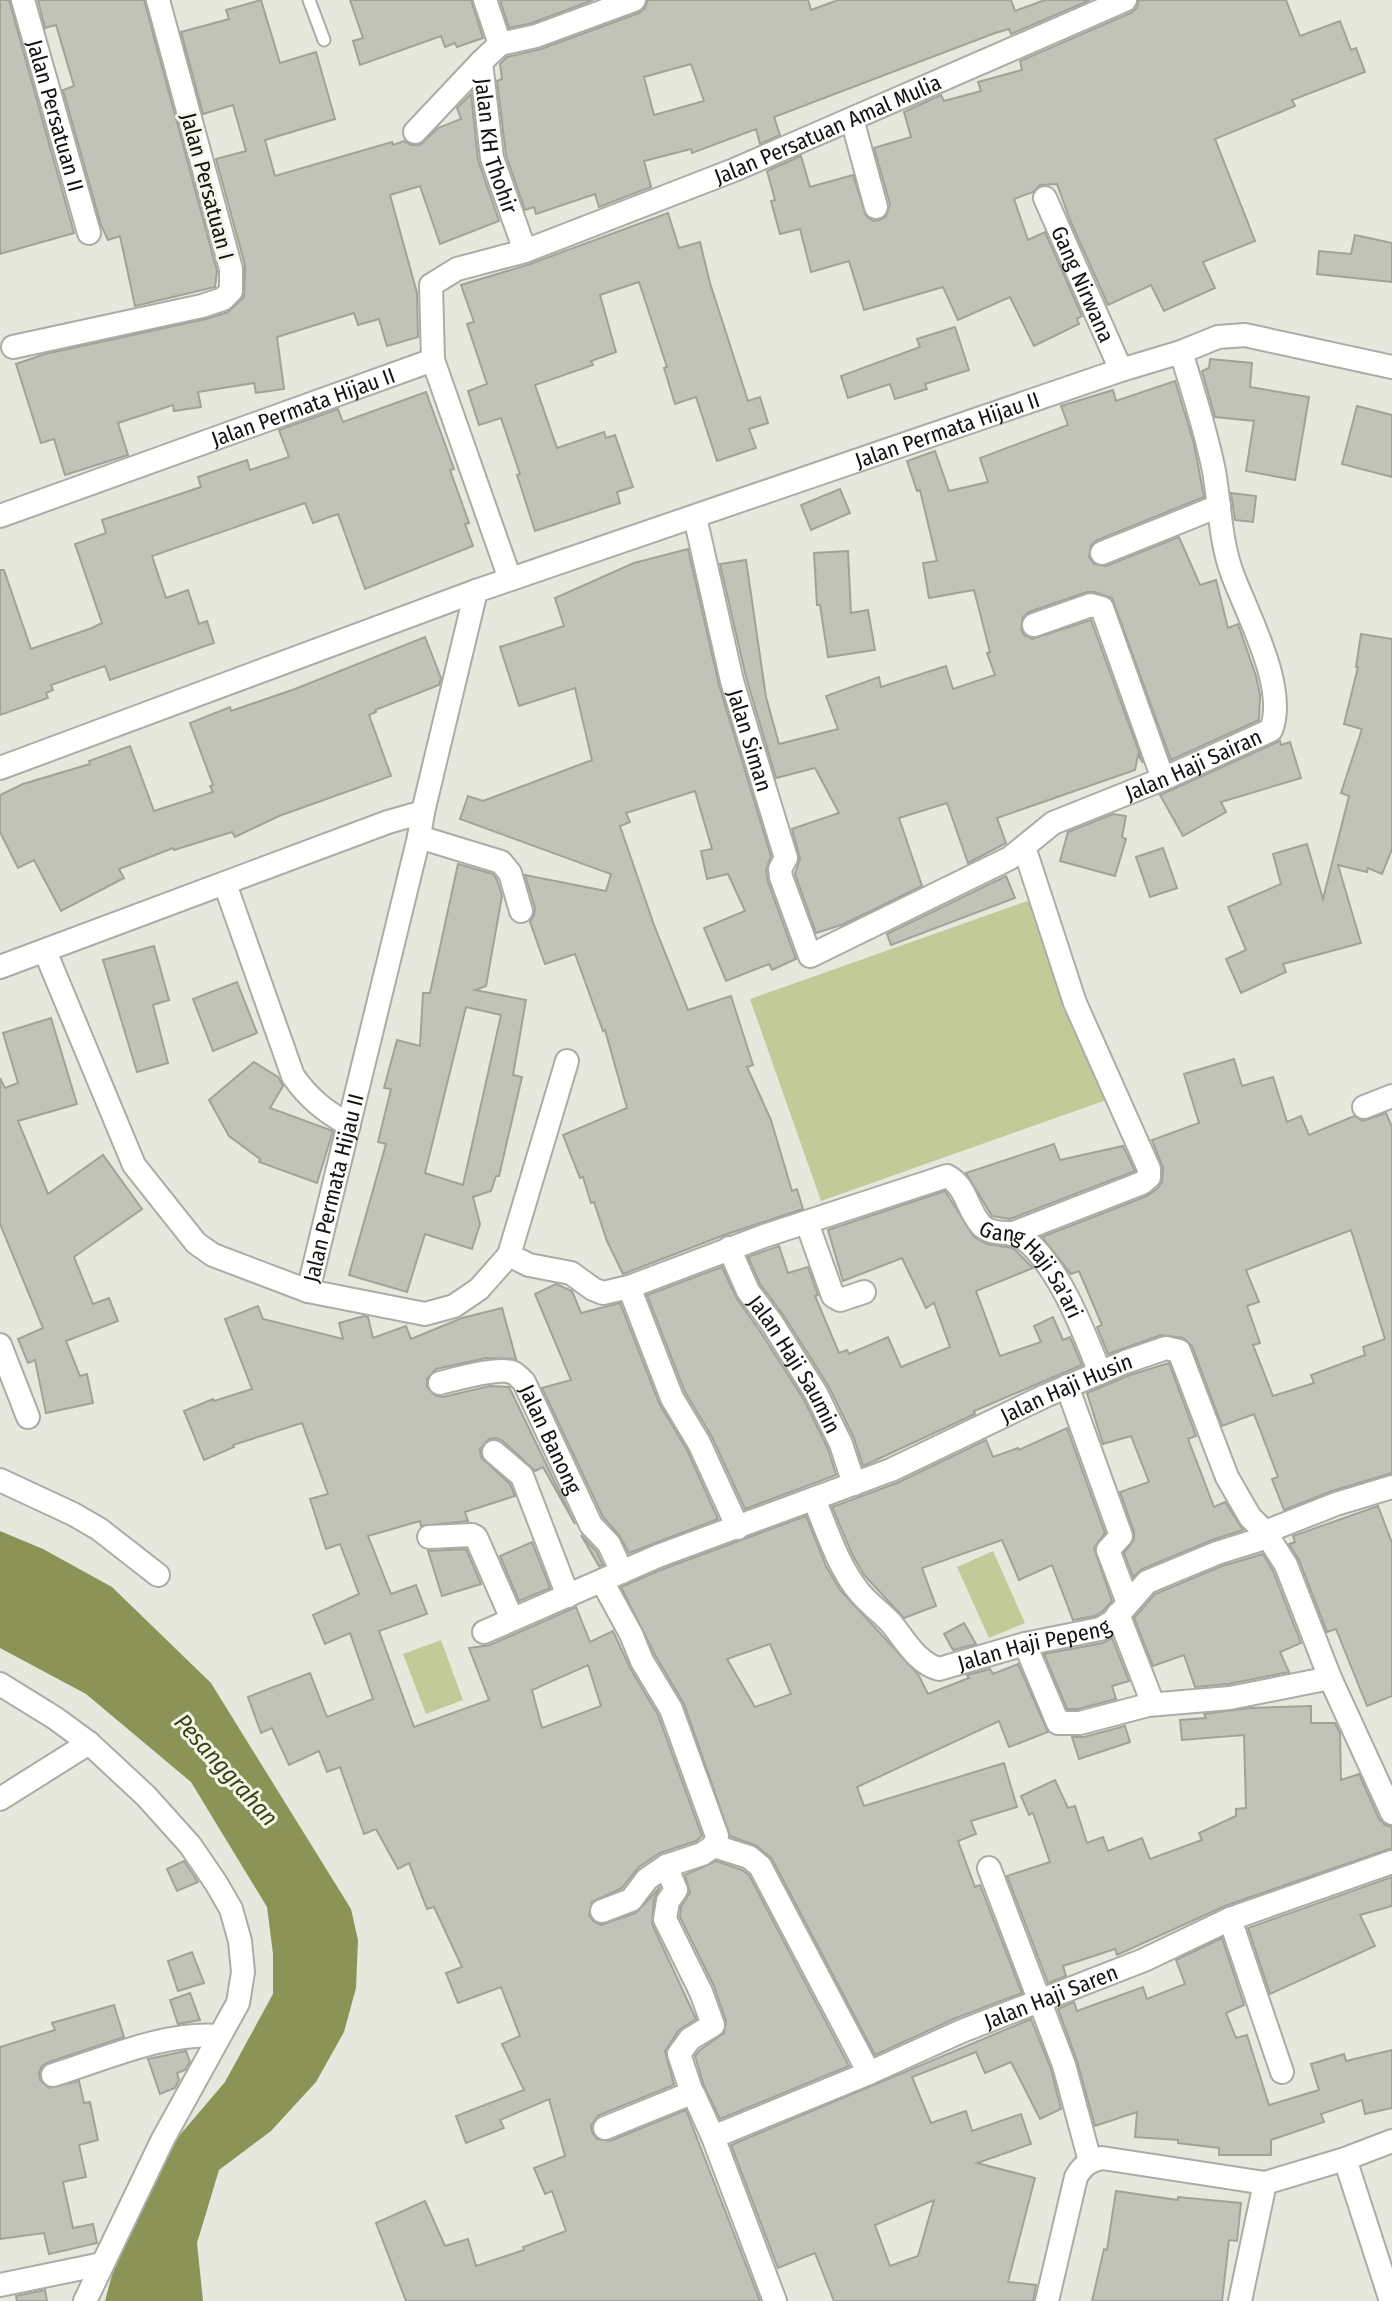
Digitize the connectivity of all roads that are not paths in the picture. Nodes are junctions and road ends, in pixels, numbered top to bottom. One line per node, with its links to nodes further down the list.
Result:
1 (23, 0): 14 (street, Jalan Persatuan II)
2 (158, 0): 16 (street, Jalan Persatuan I)
3 (309, 0): 7 (lane)
4 (485, 0): 8 (street, Jalan KH Thohir)
5 (634, 0): 8 (street)
6 (1125, 0): 10 (street, Jalan Persatuan Amal Mulia)
7 (324, 40)
8 (500, 44): 9 (street, Jalan KH Thohir)
9 (481, 62): 11 (street); 15 (street, Jalan KH Thohir)
10 (852, 119): 13 (street); 15 (street, Jalan Persatuan Amal Mulia)
11 (415, 132)
12 (1045, 198): 20 (street, Gang Nirwana)
13 (876, 207)
14 (89, 233)
15 (525, 251): 18 (street, Jalan Persatuan Amal Mulia)
16 (13, 347)
17 (1181, 352): 19 (street, Jalan Permata Hijau II); 20 (street, Jalan Permata Hijau II); 21 (street, Jalan Haji Sairan)
18 (433, 360): 22 (street, Jalan Permata Hijau II); 25 (street)
19 (1392, 367)
20 (1121, 370): 23 (street, Jalan Permata Hijau II)
21 (1219, 506): 24 (street); 29 (street, Jalan Haji Sairan)
22 (0, 516)
23 (695, 517): 25 (street, Jalan Permata Hijau II); 36 (street, Jalan Siman)
24 (1102, 553)
25 (510, 579): 26 (street, Jalan Permata Hijau II)
26 (476, 591): 28 (street, Jalan Permata Hijau II); 30 (street, Jalan Permata Hijau II)
27 (1034, 625): 29 (street)
28 (0, 768)
29 (1163, 779): 32 (street, Jalan Haji Sairan)
30 (423, 812): 31 (street, Jalan Permata Hijau II); 33 (street)
31 (419, 837): 34 (street); 41 (street, Jalan Permata Hijau II)
32 (1024, 847): 36 (street, Jalan Haji Sairan); 43 (street)
33 (225, 884): 35 (street); 41 (street)
34 (521, 911)
35 (45, 951): 37 (street); 47 (street)
36 (810, 956)
37 (0, 967)
38 (567, 1061): 45 (street, Jalan Permata Hijau II)
39 (1392, 1096): 40 (street)
40 (1364, 1107)
41 (349, 1125): 47 (street, Jalan Permata Hijau II)
42 (810, 1221): 43 (street, Gang Haji Sa'ari); 44 (street); 48 (street)
43 (1011, 1234): 50 (street, Gang Haji Sa'ari)
44 (729, 1248): 46 (street); 56 (street, Jalan Haji Saumin)
45 (509, 1255): 46 (street); 47 (street, Jalan Permata Hijau II)
46 (629, 1287): 59 (street)
47 (308, 1291)
48 (864, 1292)
49 (0, 1345): 53 (street)
50 (1100, 1373): 52 (street, Jalan Haji Husin); 60 (street, Jalan Haji Husin)
51 (440, 1383): 63 (street, Jalan Banong)
52 (1067, 1386): 56 (street, Jalan Haji Husin); 65 (street)
53 (28, 1417)
54 (494, 1452): 64 (street)
55 (0, 1480): 62 (street)
56 (854, 1484): 58 (street, Jalan Haji Husin)
57 (1392, 1487): 60 (street, Jalan Haji Pepeng)
58 (814, 1499): 59 (street, Jalan Haji Husin); 68 (street, Jalan Haji Pepeng)
59 (738, 1528): 63 (street, Jalan Haji Husin)
60 (1266, 1535): 65 (street, Jalan Haji Pepeng); 69 (street, Jalan Haji Husin)
61 (429, 1537): 66 (street)
62 (158, 1575)
63 (612, 1576): 64 (street, Jalan Haji Husin); 75 (street)
64 (568, 1596): 66 (street, Jalan Haji Husin)
65 (1123, 1609): 68 (street, Jalan Haji Pepeng); 71 (street)
66 (512, 1619): 67 (street, Jalan Haji Husin)
67 (484, 1632)
68 (1025, 1644): 71 (street)
69 (1330, 1678): 71 (street); 74 (street, Jalan Haji Husin)
70 (0, 1684): 72 (street)
71 (1153, 1704)
72 (89, 1743): 73 (street); 82 (street)
73 (0, 1799)
74 (1392, 1813)
75 (714, 1846): 77 (street); 84 (street)
76 (1392, 1862): 80 (street, Jalan Haji Saren)
77 (666, 1866): 79 (street); 86 (street)
78 (989, 1868): 81 (street)
79 (602, 1911)
80 (1230, 1919): 81 (street, Jalan Haji Saren); 83 (street)
81 (1040, 2001): 84 (street, Jalan Haji Saren); 91 (street)
82 (218, 2036): 85 (street); 93 (street)
83 (1282, 2072)
84 (869, 2073): 88 (street, Jalan Haji Saren)
85 (53, 2075)
86 (692, 2093): 87 (street); 88 (street)
87 (605, 2128)
88 (713, 2137): 96 (street)
89 (1392, 2141): 90 (street)
90 (1345, 2159): 92 (street); 99 (street)
91 (1090, 2161): 92 (street); 97 (street)
92 (1265, 2183): 98 (street)
93 (102, 2264): 94 (street); 95 (street)
94 (0, 2285)
95 (85, 2301)
96 (775, 2301)
97 (1047, 2301)
98 (1240, 2301)
99 (1391, 2301)

